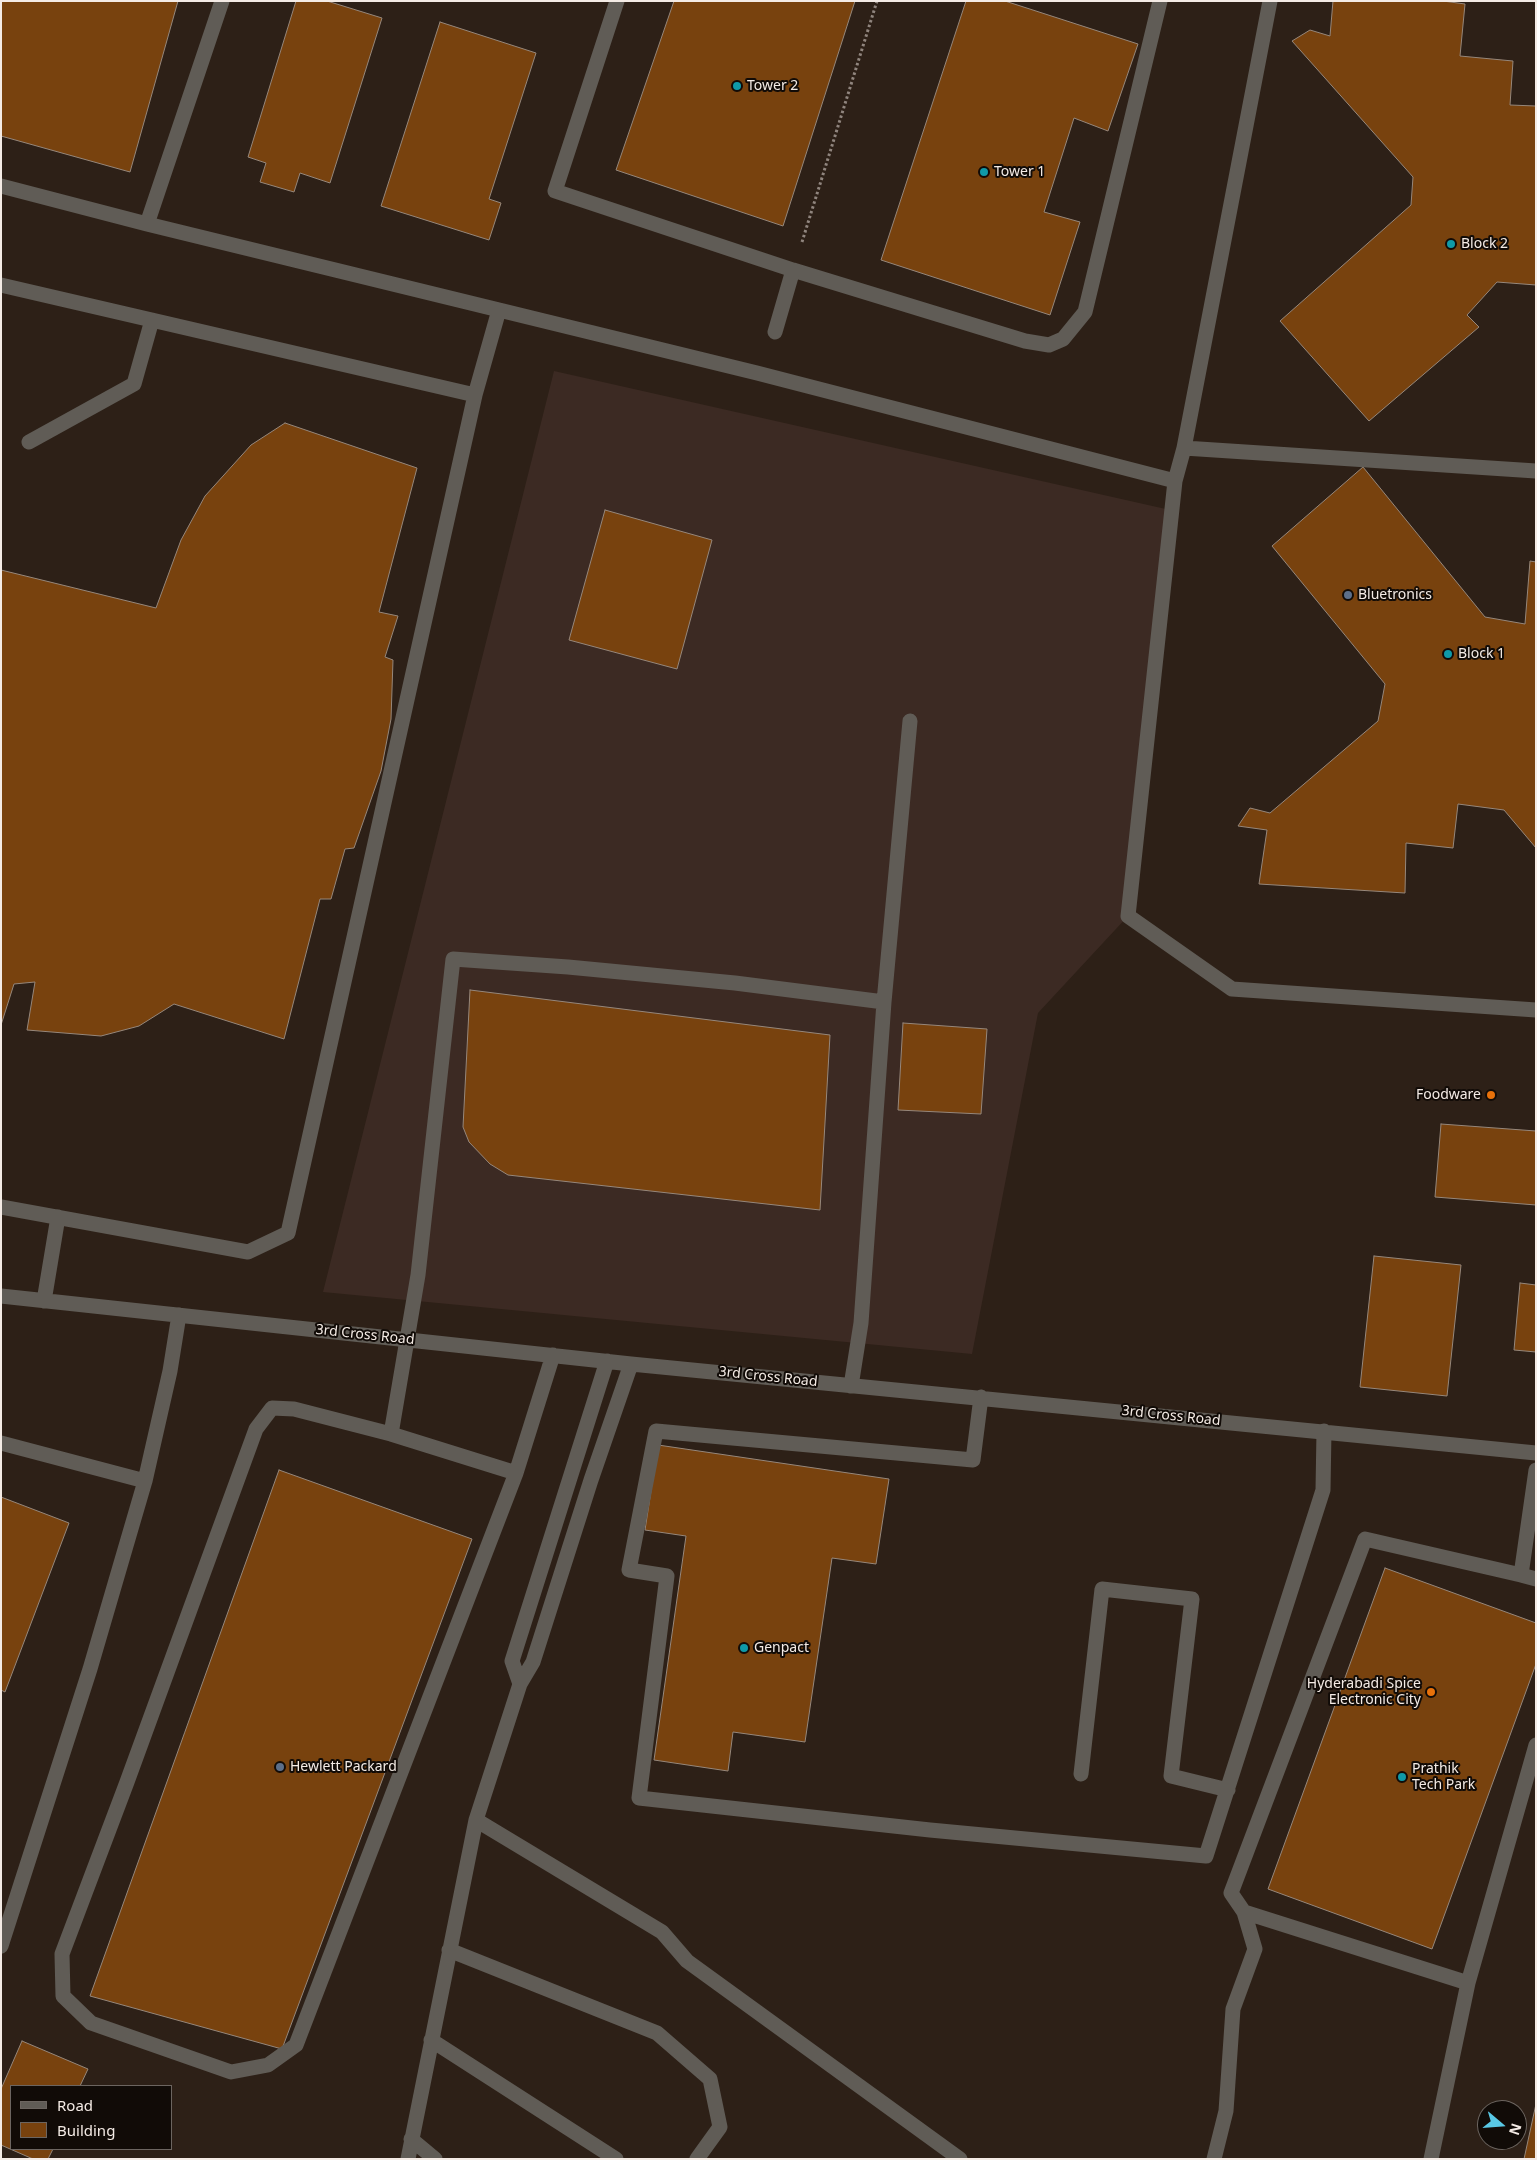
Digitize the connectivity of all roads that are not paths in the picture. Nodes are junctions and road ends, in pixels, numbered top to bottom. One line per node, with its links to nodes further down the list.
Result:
1 (222, 1): 6 (street)
2 (617, 1): 7 (street)
3 (1160, 1): 7 (street)
4 (1270, 1): 14 (street)
5 (1, 186): 6 (street)
6 (147, 224): 9 (street)
7 (793, 270): 11 (street)
8 (1, 285): 10 (street)
9 (499, 310): 12 (street); 16 (street)
10 (152, 320): 12 (street); 13 (street)
11 (775, 332)
12 (475, 395): 21 (street)
13 (29, 442)
14 (1184, 448): 15 (street); 16 (street)
15 (1536, 471)
16 (1175, 481): 19 (street)
17 (910, 722): 18 (street)
18 (884, 1002): 25 (street); 29 (street)
19 (1536, 1010)
20 (1, 1207): 21 (street)
21 (58, 1217): 23 (street)
22 (1, 1296): 23 (street, 3rd Cross Road)
23 (44, 1300): 24 (street, 3rd Cross Road)
24 (179, 1315): 25 (street, 3rd Cross Road); 37 (street)
25 (408, 1340): 26 (street, 3rd Cross Road); 32 (street)
26 (553, 1355): 27 (street, 3rd Cross Road); 36 (street)
27 (607, 1361): 28 (street, 3rd Cross Road); 40 (street)
28 (631, 1364): 29 (street, 3rd Cross Road); 40 (street)
29 (851, 1386): 30 (street, 3rd Cross Road)
30 (981, 1397): 31 (street, 3rd Cross Road); 43 (street)
31 (1324, 1431): 34 (street, 3rd Cross Road); 43 (street)
32 (391, 1434): 36 (street); 36 (street)
33 (1, 1443): 37 (street)
34 (1536, 1453)
35 (1536, 1470): 38 (street)
36 (516, 1473)
37 (145, 1481): 46 (street)
38 (1521, 1575): 39 (street); 45 (street)
39 (1536, 1579)
40 (520, 1684): 44 (street)
41 (1536, 1744): 49 (street)
42 (1080, 1774): 43 (street)
43 (1228, 1790)
44 (476, 1820): 48 (street); 56 (street)
45 (1244, 1912): 49 (street); 57 (street)
46 (5, 1927): 47 (street)
47 (1, 1946)
48 (449, 1950): 50 (street); 55 (street)
49 (1468, 1983): 58 (street)
50 (431, 2040): 51 (street); 54 (street)
51 (411, 2139): 52 (street); 53 (street)
52 (408, 2159)
53 (435, 2159)
54 (616, 2159)
55 (697, 2159)
56 (960, 2159)
57 (1214, 2159)
58 (1431, 2159)

